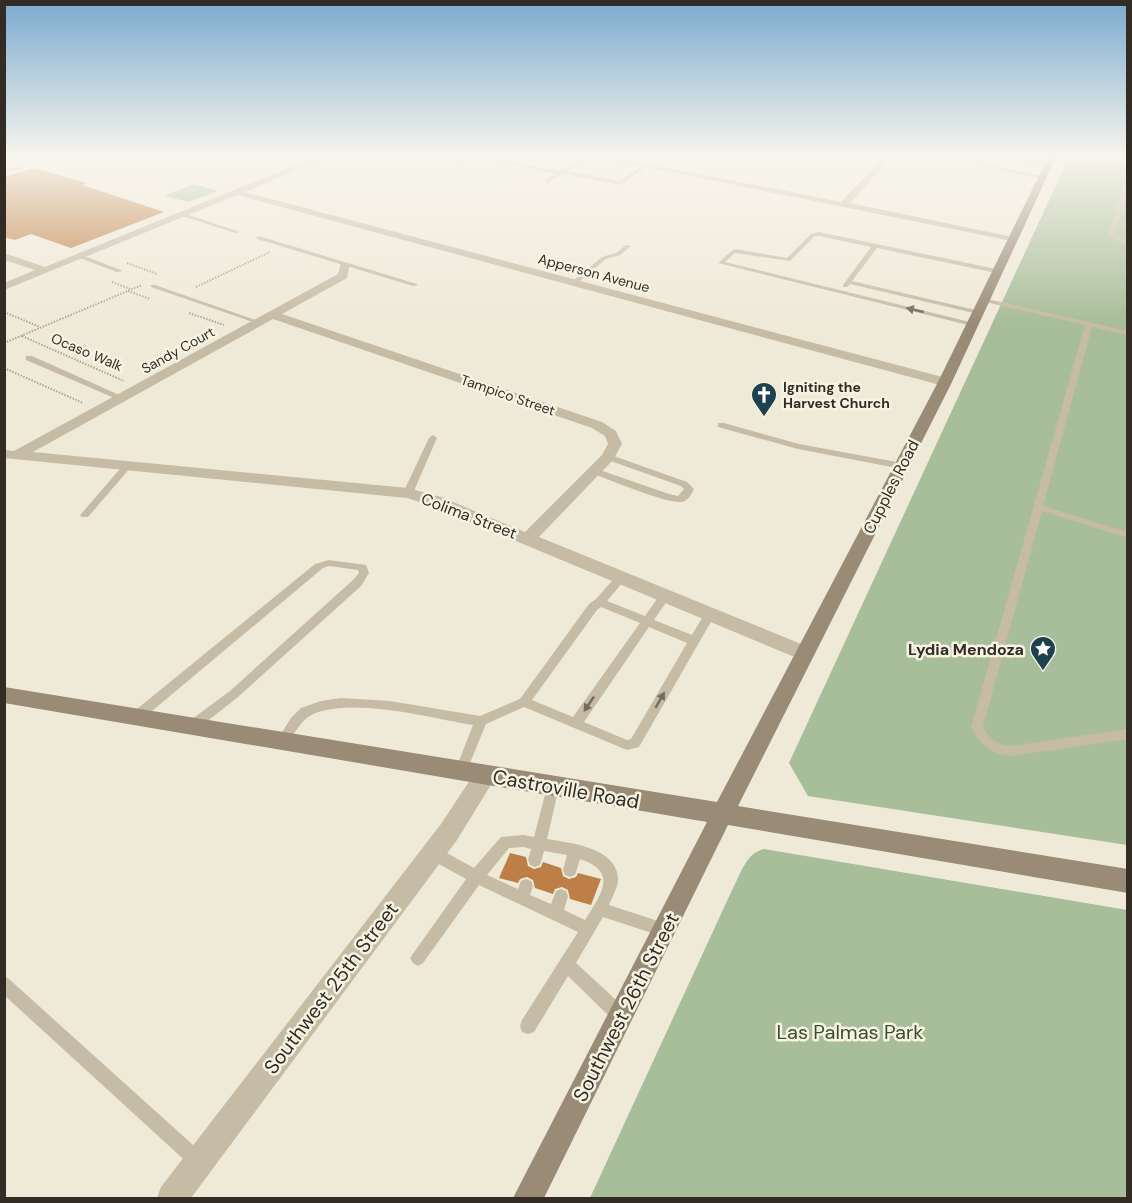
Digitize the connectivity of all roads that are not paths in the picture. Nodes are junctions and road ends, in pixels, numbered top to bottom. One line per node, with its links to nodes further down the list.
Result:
1 (188, 211): 6 (street)
2 (306, 211): 23 (street, Apperson Avenue)
3 (874, 211): 9 (street)
4 (1025, 211): 9 (street, Cupples Road)
5 (1118, 211): 10 (lane)
6 (181, 214): 7 (lane); 14 (street)
7 (237, 232)
8 (259, 238): 16 (lane)
9 (1012, 238): 20 (street, Cupples Road)
10 (1128, 242)
11 (628, 246): 23 (lane)
12 (873, 248): 15 (lane); 20 (lane); 21 (lane); 26 (lane)
13 (4, 256): 18 (street)
14 (79, 256): 18 (street); 19 (lane)
15 (908, 258)
16 (345, 264): 24 (lane); 28 (street, Sandy Court)
17 (939, 265): 20 (lane)
18 (44, 270): 25 (street)
19 (119, 271)
20 (995, 274): 27 (street, Cupples Road)
21 (848, 282): 26 (lane); 27 (lane)
22 (153, 283): 29 (lane)
23 (574, 283): 33 (street, Apperson Avenue)
24 (415, 285)
25 (4, 287)
26 (840, 292): 27 (lane, one-way to 26)
27 (978, 312): 30 (lane); 33 (street, Cupples Road)
28 (272, 315): 29 (street, Sandy Court); 38 (street, Tampico Street)
29 (258, 322): 34 (street, Sandy Court)
30 (1089, 325): 31 (lane); 43 (lane)
31 (1128, 333)
32 (29, 358): 34 (lane)
33 (945, 382): 40 (street, Cupples Road)
34 (122, 398): 37 (street, Sandy Court)
35 (721, 425): 40 (lane)
36 (433, 438): 42 (lane)
37 (11, 454): 39 (street, Colima Street)
38 (608, 457): 41 (street); 41 (lane)
39 (128, 465): 42 (street, Colima Street); 44 (lane)
40 (902, 466): 53 (street, Cupples Road)
41 (594, 471): 46 (street)
42 (408, 493): 46 (street, Colima Street)
43 (1038, 507): 45 (lane); 60 (lane)
44 (85, 514)
45 (1128, 535)
46 (528, 539): 47 (street, Colima Street)
47 (622, 577): 48 (street, Colima Street); 49 (lane)
48 (666, 595): 50 (street, Colima Street); 51 (lane)
49 (600, 602): 51 (lane); 55 (lane)
50 (711, 613): 52 (lane); 53 (street, Colima Street)
51 (646, 621): 52 (lane); 58 (lane, one-way to 58)
52 (694, 641): 58 (lane, one-way to 52)
53 (804, 653): 64 (street, Cupples Road)
54 (8, 700): 56 (street, Castroville Road)
55 (524, 702): 57 (lane); 58 (lane)
56 (136, 717): 59 (street, Castroville Road); 59 (lane)
57 (481, 721): 61 (lane); 62 (lane)
58 (576, 723)
59 (192, 726): 61 (street, Castroville Road)
60 (1128, 734)
61 (283, 741): 62 (street, Castroville Road)
62 (474, 773): 63 (street, Castroville Road); 67 (street, Southwest 25th Street)
63 (553, 787): 64 (street, Castroville Road); 65 (lane)
64 (723, 816): 71 (street, Castroville Road); 76 (street, Southwest 26th Street)
65 (539, 844): 66 (lane); 68 (lane); 70 (lane)
66 (575, 851): 69 (lane); 73 (lane)
67 (433, 854): 70 (lane); 82 (street, Southwest 25th Street)
68 (535, 860)
69 (570, 870)
70 (476, 877): 74 (lane); 77 (lane)
71 (1128, 881)
72 (561, 896): 74 (lane)
73 (600, 909): 75 (lane); 76 (lane)
74 (556, 914): 75 (lane)
75 (589, 929): 78 (lane)
76 (665, 930): 80 (street, Southwest 26th Street)
77 (418, 958)
78 (567, 964): 80 (lane); 81 (lane)
79 (4, 984): 82 (lane)
80 (621, 1016): 84 (street, Southwest 26th Street)
81 (528, 1026)
82 (199, 1163): 83 (street, Southwest 25th Street)
83 (172, 1198)
84 (528, 1198)

